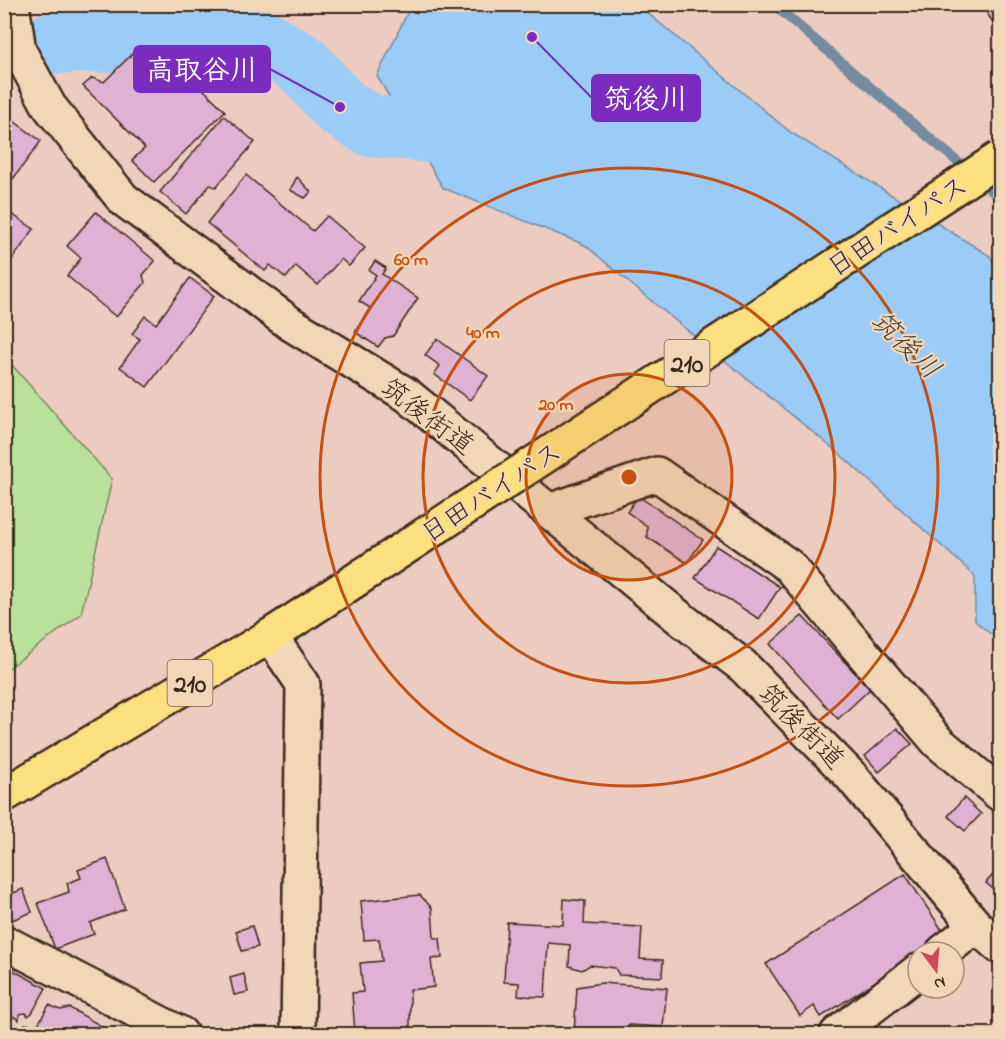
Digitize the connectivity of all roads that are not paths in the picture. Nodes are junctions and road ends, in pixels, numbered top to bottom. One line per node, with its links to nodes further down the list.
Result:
1 (12, 4): 3 (street, 筑後街道)
2 (1000, 158): 4 (highway, 日田バイパス / 210, bridge)
3 (549, 511): 5 (street); 7 (street, 筑後街道)
4 (270, 636): 6 (highway, 日田バイパス / 210); 13 (street)
5 (1000, 794)
6 (4, 795)
7 (976, 926): 8 (street); 10 (street, 筑後街道)
8 (958, 940)
9 (4, 942): 12 (street)
10 (1000, 947)
11 (906, 980): 14 (street)
12 (181, 1035)
13 (298, 1035)
14 (837, 1035)

